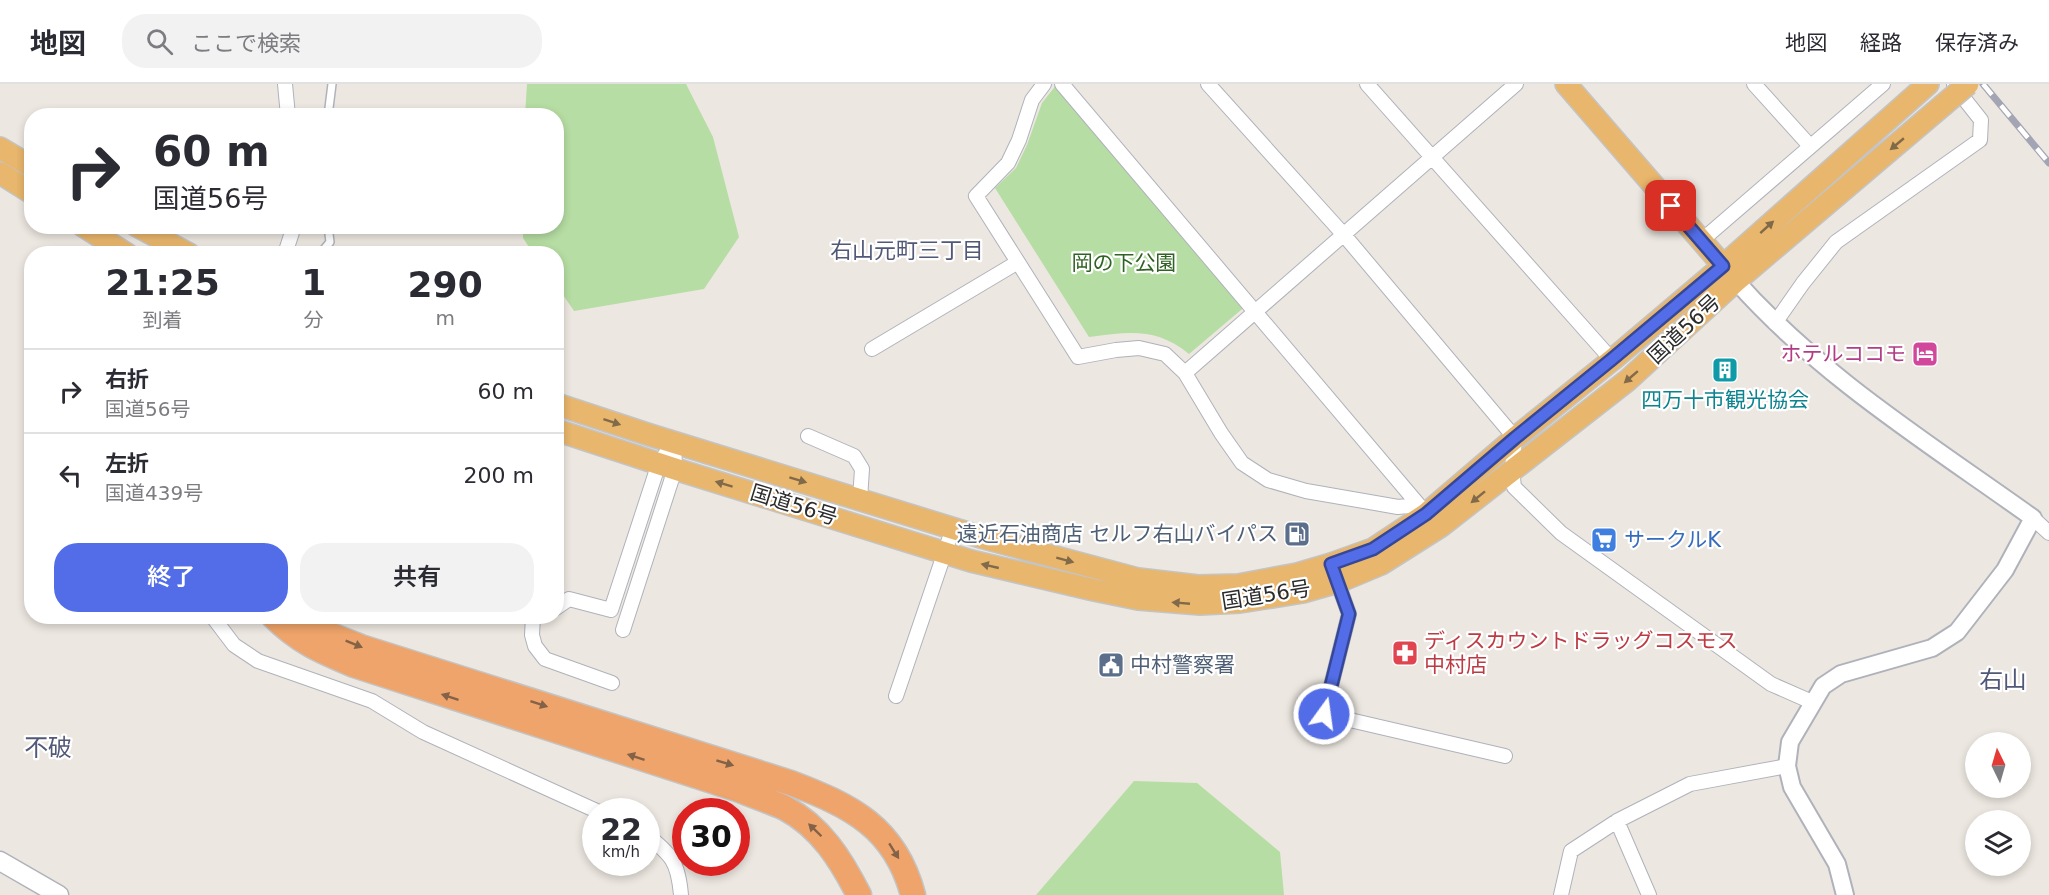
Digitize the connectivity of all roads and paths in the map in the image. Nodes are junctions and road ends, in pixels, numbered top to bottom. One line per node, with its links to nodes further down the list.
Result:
1 (285, 84): 14 (street)
2 (332, 84): 15 (lane)
3 (1044, 84): 28 (street)
4 (1062, 84): 30 (street)
5 (1208, 84): 24 (street)
6 (1367, 84): 18 (street)
7 (1516, 84): 18 (street)
8 (1566, 84): 25 (highway)
9 (1754, 84): 16 (street)
10 (1883, 84): 16 (street)
11 (1928, 84): 29 (highway, 国道56号, one-way to 11)
12 (1953, 84): 31 (street)
13 (1968, 84): 29 (highway, 国道56号, one-way to 29, bridge)
14 (287, 108)
15 (329, 108)
16 (1810, 147): 25 (street)
17 (0, 148): 19 (highway)
18 (1432, 158): 24 (street); 33 (street)
19 (24, 162)
20 (0, 172): 21 (highway)
21 (24, 188)
22 (96, 234): 26 (highway)
23 (152, 234): 27 (highway)
24 (1344, 235): 30 (street); 38 (street)
25 (1701, 240): 29 (highway)
26 (114, 246)
27 (174, 246)
28 (1018, 262): 32 (street); 34 (street)
29 (1730, 273): 31 (street); 33 (highway, 国道56号); 41 (highway, 国道56号, one-way to 41)
30 (1255, 313): 34 (street); 43 (street)
31 (1775, 323): 44 (street)
32 (872, 349)
33 (1611, 360): 38 (highway, 国道56号)
34 (1185, 373): 43 (street)
35 (564, 407): 39 (highway, 国道56号, one-way to 39)
36 (564, 432): 40 (highway, 国道56号)
37 (808, 436): 42 (street)
38 (1515, 438): 41 (street); 43 (highway, 国道56号)
39 (674, 442): 40 (street); 42 (highway, 国道56号, one-way to 42)
40 (667, 466): 47 (highway, 国道56号, one-way to 40); 49 (street); 54 (street)
41 (1512, 469): 48 (highway, 国道56号, one-way to 48); 57 (street)
42 (860, 499): 45 (highway, 国道56号)
43 (1422, 510): 48 (highway, 国道56号)
44 (2033, 518): 46 (street); 57 (street)
45 (953, 528): 47 (street); 48 (highway, 国道56号, one-way to 48)
46 (2049, 533)
47 (945, 552): 48 (highway, 国道56号, one-way to 47); 56 (street)
48 (1335, 573): 58 (street)
49 (564, 602)
50 (218, 624): 60 (street)
51 (281, 624): 66 (highway, one-way to 51)
52 (313, 624): 67 (highway, one-way to 67)
53 (533, 624): 55 (street)
54 (622, 630)
55 (612, 683)
56 (896, 696)
57 (1812, 702): 59 (street)
58 (1505, 756)
59 (1788, 766): 61 (street); 70 (street)
60 (582, 804)
61 (1617, 821): 68 (street); 69 (street)
62 (660, 846): 65 (street)
63 (0, 861): 64 (main road)
64 (60, 895)
65 (681, 895)
66 (859, 895)
67 (913, 895)
68 (1561, 895)
69 (1649, 895)
70 (1845, 895)

